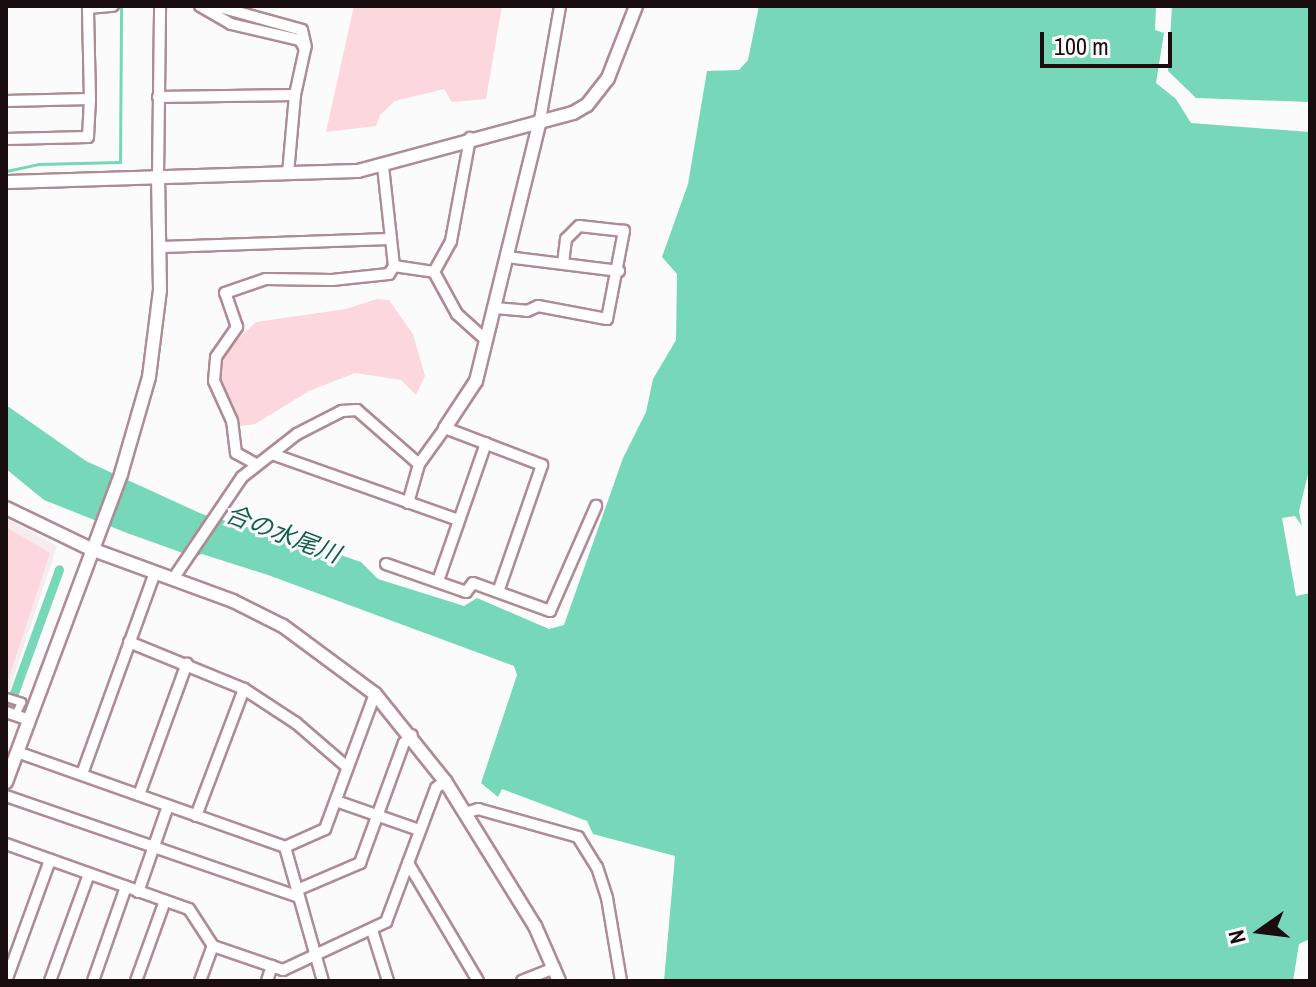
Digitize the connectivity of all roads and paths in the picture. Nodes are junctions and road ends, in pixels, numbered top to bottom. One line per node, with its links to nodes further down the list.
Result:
1 (113, 6): 10 (street)
2 (160, 6): 9 (street)
3 (200, 6): 7 (street)
4 (216, 6): 7 (street)
5 (560, 6): 12 (street)
6 (636, 6): 12 (street)
7 (305, 49): 8 (street)
8 (295, 95): 9 (street); 16 (street)
9 (158, 97): 17 (street)
10 (90, 99): 11 (street); 14 (street)
11 (6, 101)
12 (540, 120): 13 (street); 21 (street)
13 (470, 138): 15 (street); 25 (street)
14 (6, 139)
15 (383, 166): 16 (street); 19 (street)
16 (288, 174): 17 (street)
17 (158, 177): 18 (street); 20 (street)
18 (6, 182)
19 (391, 239): 20 (street); 23 (street)
20 (161, 247): 37 (street)
21 (507, 257): 22 (street); 26 (street)
22 (563, 263): 24 (street); 24 (street)
23 (394, 266): 25 (street); 31 (street)
24 (619, 271): 26 (street)
25 (434, 272): 27 (street)
26 (495, 308): 27 (street)
27 (486, 340): 28 (street)
28 (445, 428): 29 (street); 32 (street)
29 (486, 443): 36 (street); 42 (street)
30 (272, 454): 31 (street); 32 (street); 33 (street)
31 (256, 464): 40 (street)
32 (419, 464): 33 (street)
33 (408, 503): 36 (street)
34 (596, 506): 42 (street)
35 (6, 508): 37 (street)
36 (458, 520): 41 (street)
37 (91, 549): 39 (street); 49 (street)
38 (386, 564): 41 (street)
39 (155, 572): 40 (street); 43 (street)
40 (173, 579): 46 (street)
41 (438, 581): 42 (street)
42 (498, 592)
43 (129, 642): 44 (street); 53 (street)
44 (187, 663): 45 (street); 56 (street)
45 (244, 689): 52 (street); 62 (street)
46 (375, 694): 50 (street); 52 (street)
47 (6, 697): 48 (street)
48 (12, 714): 49 (street)
49 (29, 720): 51 (street)
50 (412, 735): 54 (street); 61 (street)
51 (17, 752): 53 (street); 55 (street)
52 (347, 767): 58 (street)
53 (82, 774): 56 (street)
54 (445, 781): 60 (street); 63 (street)
55 (6, 782)
56 (139, 795): 59 (street)
57 (6, 796): 66 (street)
58 (336, 801): 61 (street); 65 (street)
59 (168, 806): 62 (street); 66 (street)
60 (465, 813): 78 (street); 89 (street)
61 (377, 815): 63 (street); 72 (street)
62 (196, 816): 65 (street)
63 (419, 830): 68 (street)
64 (6, 844): 67 (street)
65 (285, 847): 72 (street)
66 (154, 848): 71 (street); 72 (street)
67 (50, 860): 69 (street); 79 (street)
68 (408, 863): 74 (street); 87 (street)
69 (89, 874): 70 (street); 80 (street)
70 (126, 887): 71 (street); 81 (street)
71 (138, 892): 73 (street)
72 (298, 894): 76 (street)
73 (165, 901): 75 (street); 82 (street)
74 (372, 930): 76 (street); 86 (street)
75 (213, 946): 77 (street); 83 (street)
76 (316, 955): 77 (street); 85 (street)
77 (272, 966): 84 (street)
78 (556, 975): 88 (street)
79 (6, 981)
80 (50, 981)
81 (93, 981)
82 (136, 981)
83 (200, 981)
84 (267, 981)
85 (323, 981)
86 (388, 981)
87 (478, 981)
88 (522, 981)
89 (621, 981)

